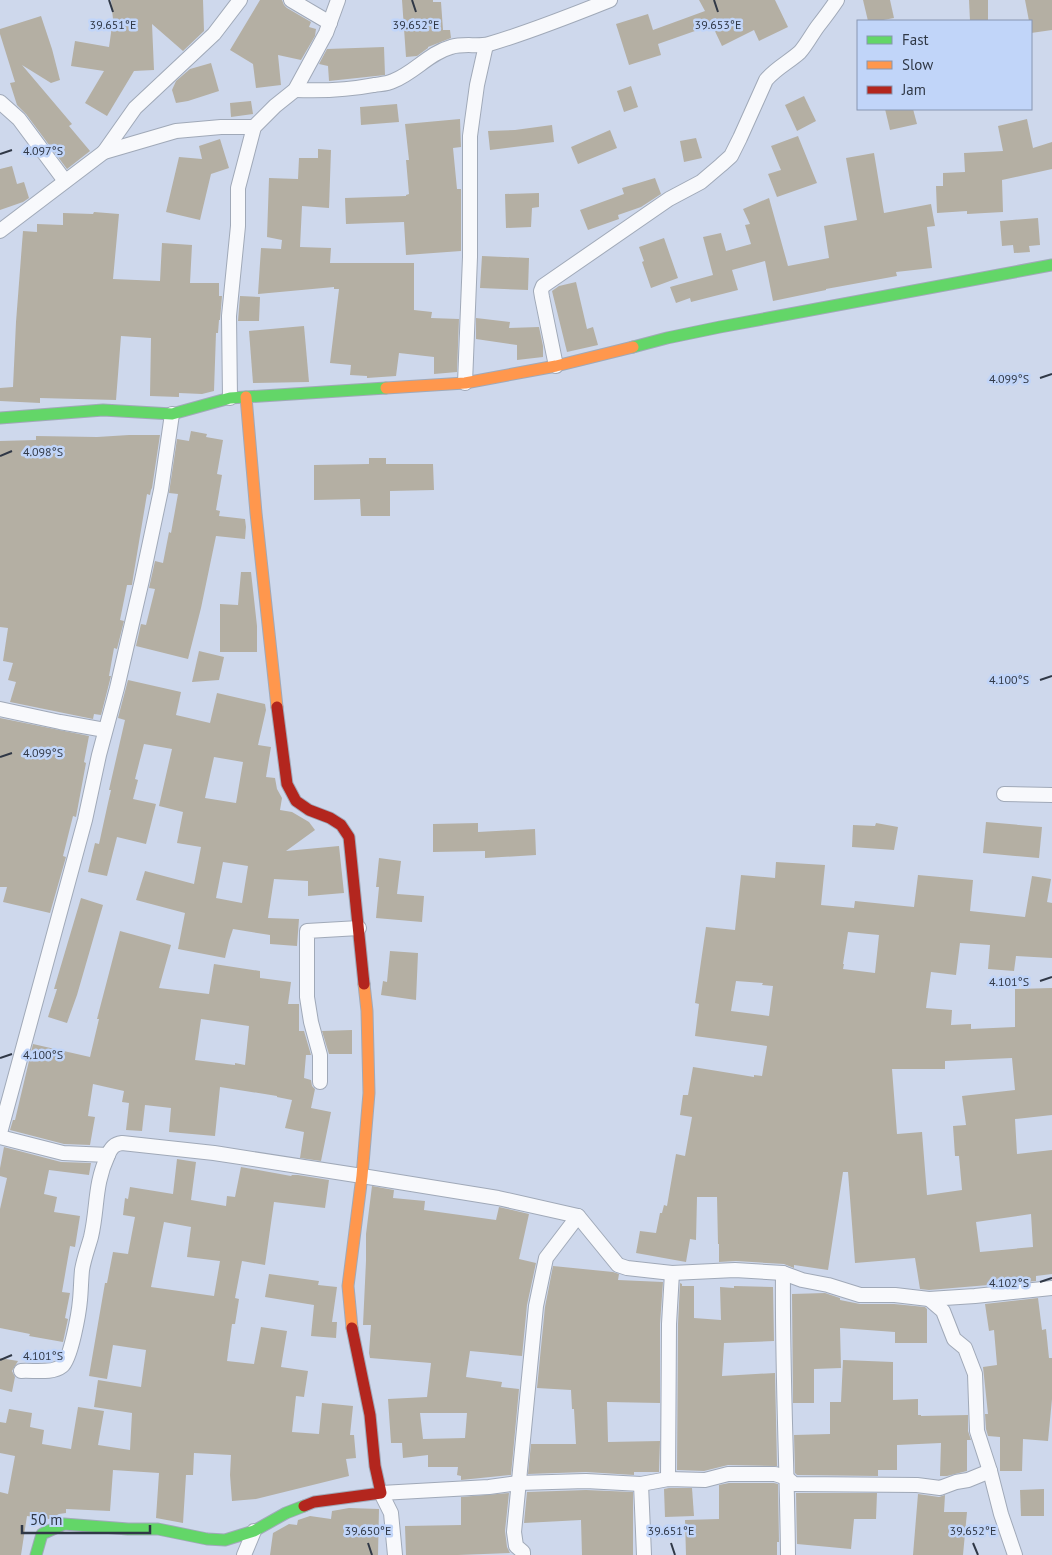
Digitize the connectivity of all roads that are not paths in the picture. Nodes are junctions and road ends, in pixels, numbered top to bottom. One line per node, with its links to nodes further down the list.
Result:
1 (240, 0): 11 (street)
2 (290, 0): 6 (street)
3 (338, 0): 6 (street)
4 (610, 0): 7 (street)
5 (837, 0): 15 (street)
6 (330, 23): 8 (street)
7 (486, 45): 8 (street); 16 (street)
8 (295, 90): 10 (street)
9 (0, 102): 12 (street)
10 (254, 127): 11 (street); 18 (street)
11 (104, 152): 12 (street)
12 (65, 181): 13 (street)
13 (0, 230)
14 (1052, 265): 15 (street)
15 (556, 366): 16 (street)
16 (465, 383): 17 (street)
17 (246, 397): 18 (street); 25 (street)
18 (230, 398): 19 (street)
19 (172, 414): 20 (street); 22 (street)
20 (0, 418)
21 (0, 709): 22 (street)
22 (105, 730): 27 (street)
23 (1004, 794): 24 (street)
24 (1052, 795)
25 (359, 928): 26 (street); 30 (street)
26 (320, 1082)
27 (0, 1133)
28 (0, 1138): 29 (street)
29 (108, 1155): 30 (street); 36 (street)
30 (362, 1176): 31 (street); 42 (street)
31 (578, 1216): 32 (street); 40 (street)
32 (672, 1273): 33 (street); 39 (street)
33 (783, 1273): 35 (street); 38 (street)
34 (1052, 1288): 35 (street)
35 (929, 1299): 37 (street)
36 (21, 1371)
37 (990, 1471): 38 (street); 50 (street)
38 (787, 1478): 39 (street); 49 (street)
39 (668, 1479): 41 (street)
40 (518, 1483): 41 (street); 42 (street); 47 (street)
41 (641, 1484): 48 (street)
42 (381, 1493): 43 (street); 46 (street)
43 (254, 1531): 44 (street); 45 (street)
44 (36, 1555)
45 (244, 1555)
46 (394, 1555)
47 (523, 1555)
48 (644, 1555)
49 (788, 1555)
50 (1015, 1555)

